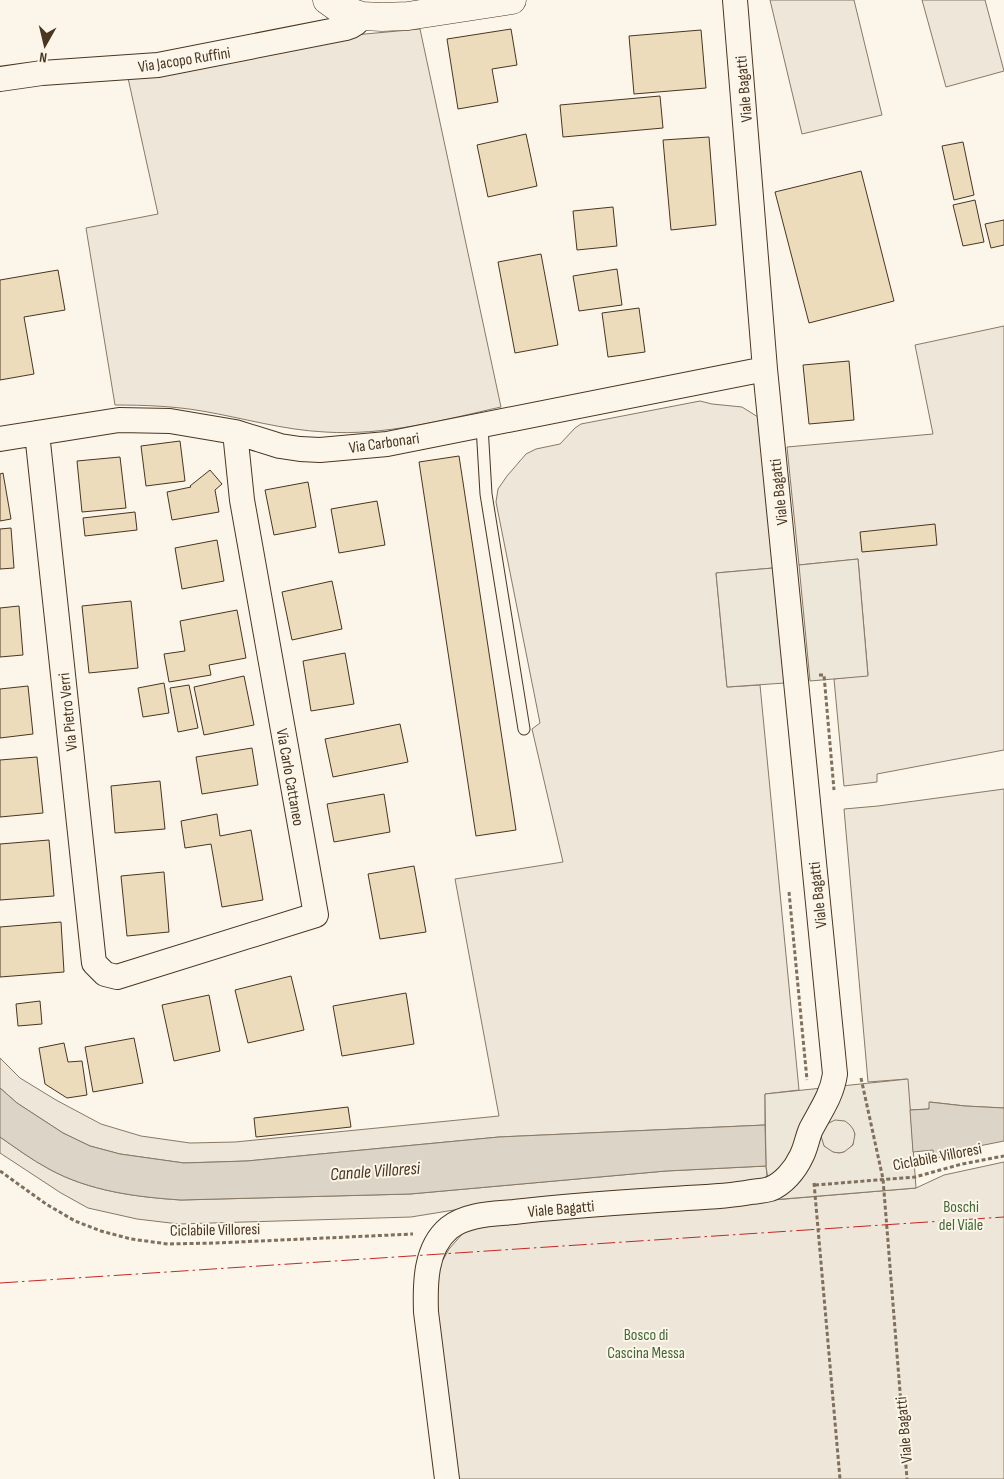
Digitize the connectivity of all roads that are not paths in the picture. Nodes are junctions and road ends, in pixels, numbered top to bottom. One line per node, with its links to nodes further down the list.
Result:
1 (327, 0): 4 (street)
2 (736, 0): 6 (street, Viale Bagatti)
3 (498, 1): 4 (street)
4 (362, 16): 5 (street, Via Jacopo Ruffini)
5 (0, 80)
6 (765, 369): 7 (street, Via Carbonari); 13 (street, Viale Bagatti)
7 (482, 426): 8 (street, Via Carbonari); 11 (lane)
8 (235, 432): 9 (street, Via Carbonari); 12 (street, Via Carlo Cattaneo)
9 (37, 433): 10 (street, Via Carbonari); 12 (street, Via Pietro Verri)
10 (0, 439)
11 (524, 729)
12 (116, 977)
13 (447, 1479)

